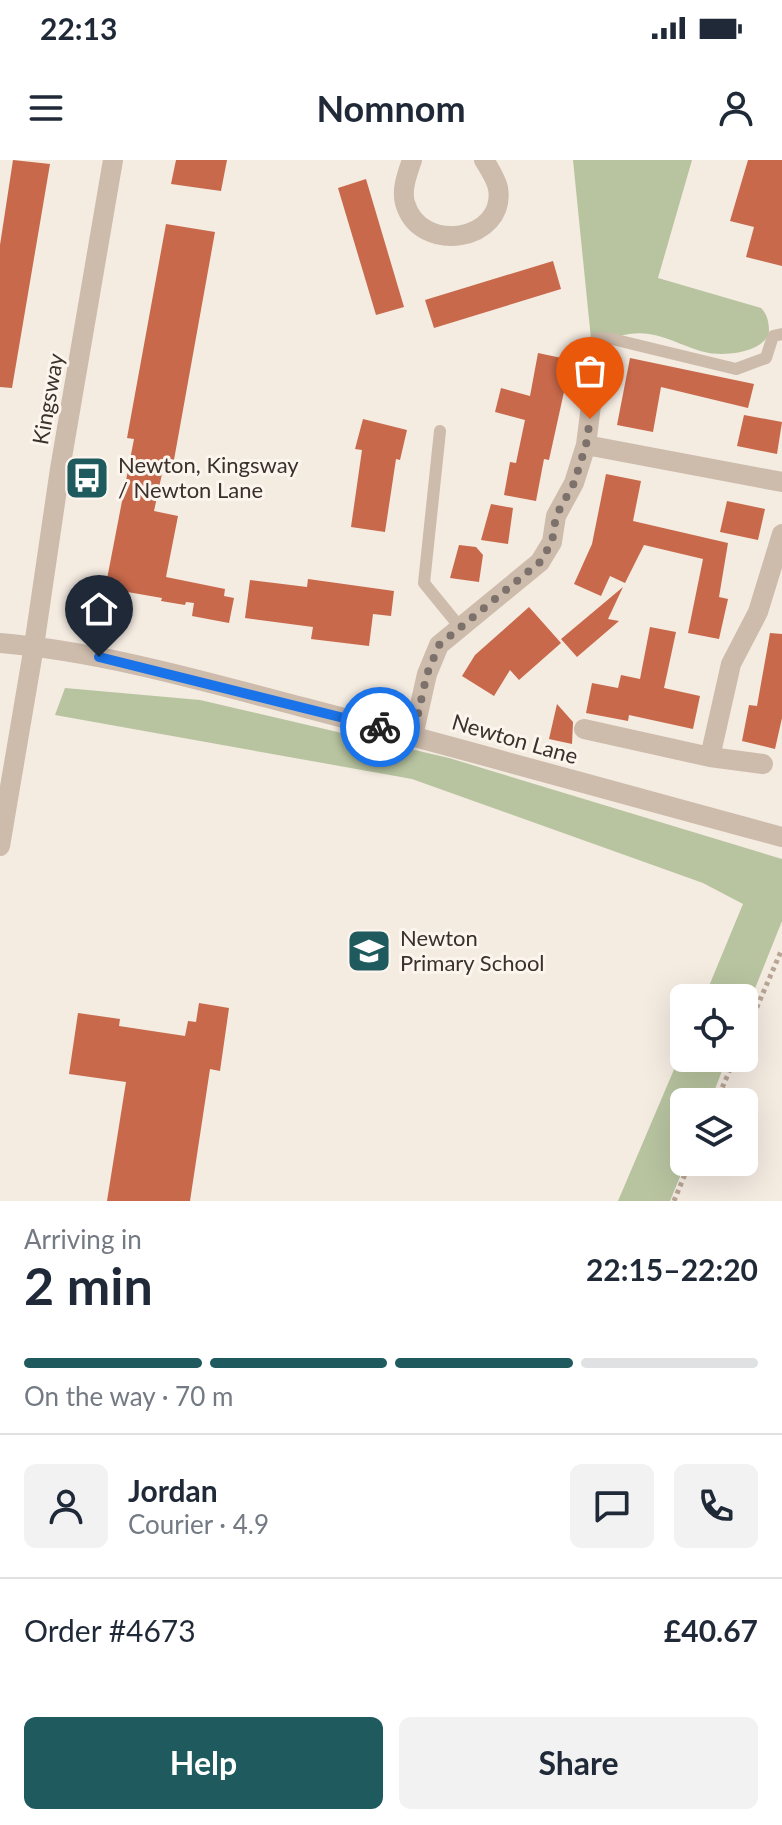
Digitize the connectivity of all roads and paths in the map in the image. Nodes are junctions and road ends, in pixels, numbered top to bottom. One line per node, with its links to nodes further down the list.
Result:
1 (113, 160): 12 (street, Kingsway)
2 (412, 160): 3 (street)
3 (484, 160)
4 (782, 334): 5 (lane)
5 (599, 342): 7 (street)
6 (440, 431): 10 (lane)
7 (586, 445): 8 (street); 10 (street)
8 (782, 482)
9 (782, 534): 15 (street)
10 (459, 626): 14 (street)
11 (0, 643): 12 (street, Newton Lane)
12 (34, 646): 14 (street, Newton Lane); 18 (street, Kingsway)
13 (584, 729): 15 (street)
14 (413, 736): 17 (street, Newton Lane)
15 (710, 757): 16 (street)
16 (763, 764)
17 (775, 835)
18 (0, 846)
19 (782, 949): 20 (path)
20 (758, 1005)
21 (684, 1176): 22 (path)
22 (674, 1201)

